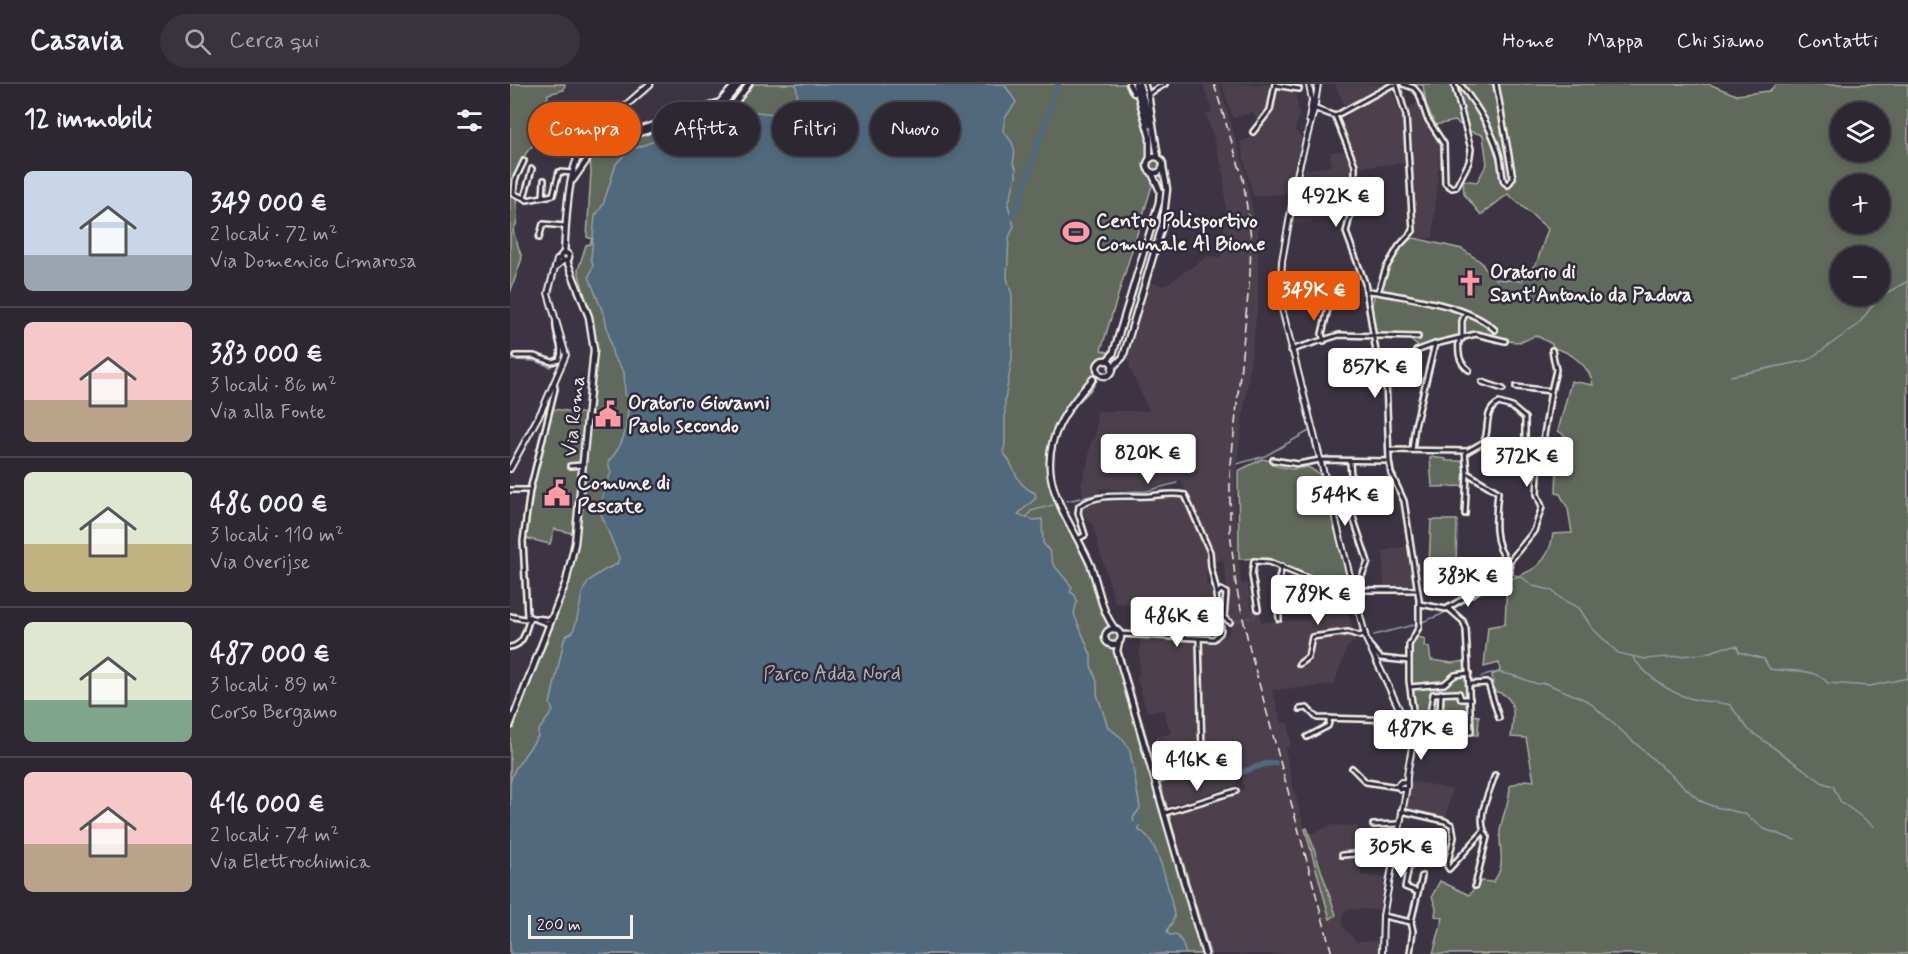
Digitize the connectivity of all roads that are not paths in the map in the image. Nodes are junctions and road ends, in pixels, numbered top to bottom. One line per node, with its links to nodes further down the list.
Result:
1 (650, 84): 18 (main road)
2 (738, 84): 19 (main road)
3 (749, 84): 20 (main road)
4 (1129, 84): 17 (main road)
5 (1137, 84): 17 (main road); 23 (main road)
6 (1144, 84): 16 (street)
7 (1165, 84): 16 (street)
8 (1275, 84): 15 (street); 24 (street)
9 (1318, 84): 14 (main road); 21 (main road)
10 (1401, 84): 11 (street); 22 (street); 43 (street)
11 (1454, 84)
12 (1460, 84): 13 (street)
13 (1496, 84)
14 (1308, 85): 21 (main road)
15 (1299, 89)
16 (1148, 94): 23 (main road)
17 (1138, 100): 29 (main road)
18 (629, 102)
19 (720, 102)
20 (734, 102)
21 (1313, 108): 22 (street); 54 (main road)
22 (1335, 116): 42 (street)
23 (1151, 125): 28 (main road)
24 (1253, 132)
25 (580, 156): 33 (main road)
26 (582, 156): 36 (main road)
27 (589, 156): 36 (main road)
28 (1158, 157): 29 (main road); 31 (main road)
29 (1149, 159): 34 (main road)
30 (524, 161): 38 (street)
31 (1163, 166): 34 (main road); 60 (main road)
32 (532, 169): 38 (street)
33 (573, 173): 36 (main road); 37 (street)
34 (1152, 173): 58 (main road)
35 (544, 180): 37 (street)
36 (571, 186): 39 (main road, Via Roma)
37 (543, 197): 38 (street)
38 (524, 198)
39 (567, 226): 40 (street); 41 (main road, Via Roma)
40 (539, 238)
41 (564, 258): 46 (main road); 78 (main road, Via Roma)
42 (1366, 291): 43 (street); 48 (street)
43 (1378, 292): 45 (street)
44 (1329, 303): 51 (street)
45 (1465, 314): 47 (street); 50 (street)
46 (556, 319): 56 (street); 66 (main road)
47 (1495, 330)
48 (1372, 337): 49 (street); 51 (street); 57 (street)
49 (1418, 337)
50 (1460, 339): 52 (street); 53 (street); 61 (street)
51 (1324, 341): 54 (street)
52 (1505, 341)
53 (1435, 344): 57 (street); 71 (street)
54 (1291, 350): 75 (main road)
55 (1552, 350): 69 (street)
56 (516, 356)
57 (1377, 358): 62 (street); 70 (street)
58 (1106, 361): 59 (main road); 60 (main road)
59 (1097, 368): 63 (main road); 64 (main road)
60 (1112, 368): 63 (main road)
61 (1469, 370)
62 (1334, 372)
63 (1104, 376): 64 (main road)
64 (1093, 380): 85 (main road)
65 (1482, 382): 68 (street)
66 (554, 383): 80 (main road); 83 (street)
67 (1516, 387): 69 (street)
68 (1503, 389)
69 (1551, 391): 73 (street)
70 (1389, 450): 71 (street); 76 (street)
71 (1412, 450): 72 (street)
72 (1465, 451): 73 (street); 81 (street)
73 (1541, 454): 86 (street)
74 (1273, 460): 75 (street)
75 (1320, 460): 77 (street); 90 (main road)
76 (1389, 461): 77 (street); 88 (street)
77 (1350, 462): 90 (street)
78 (583, 465): 79 (street); 98 (main road, Via Roma)
79 (570, 466)
80 (510, 469)
81 (1467, 473): 84 (street); 86 (street)
82 (510, 490): 83 (street)
83 (530, 490): 95 (street)
84 (1465, 514)
85 (1078, 539): 89 (street); 96 (main road)
86 (1509, 562): 93 (street)
87 (1282, 566): 90 (street); 92 (street); 97 (street)
88 (1416, 590): 90 (street); 91 (street)
89 (1217, 593): 99 (street); 104 (street)
90 (1354, 593): 102 (main road)
91 (1419, 604): 93 (street); 110 (street)
92 (1258, 609)
93 (1450, 609): 112 (street)
94 (510, 616): 95 (street)
95 (531, 618): 98 (street); 108 (street)
96 (1107, 619): 100 (main road); 101 (main road)
97 (1279, 619)
98 (550, 622): 118 (main road, Via Roma)
99 (1230, 622)
100 (1118, 632): 101 (main road); 103 (street); 105 (main road)
101 (1107, 633): 106 (main road)
102 (1365, 634): 107 (main road); 111 (street)
103 (1131, 636): 104 (street); 105 (street)
104 (1199, 639): 131 (street)
105 (1119, 641): 106 (main road); 109 (main road)
106 (1110, 644): 109 (main road)
107 (1368, 644): 110 (street); 126 (main road)
108 (510, 647)
109 (1117, 651): 135 (main road)
110 (1408, 661): 114 (street)
111 (1299, 664)
112 (1469, 672): 113 (street); 114 (street)
113 (1470, 684): 116 (street); 125 (street)
114 (1410, 687): 123 (street)
115 (1441, 693): 116 (street); 120 (street); 121 (street)
116 (1470, 699): 119 (street)
117 (1300, 709): 124 (street)
118 (513, 710): 127 (main road, Via Roma)
119 (1468, 715): 122 (street); 128 (street)
120 (1430, 716): 121 (street); 123 (street)
121 (1440, 716): 122 (street)
122 (1457, 716): 128 (street)
123 (1414, 717): 126 (street)
124 (1330, 718): 126 (street); 130 (street)
125 (1499, 718)
126 (1405, 720): 129 (main road)
127 (510, 726)
128 (1461, 733): 129 (street)
129 (1412, 736): 136 (main road)
130 (1307, 737)
131 (1213, 763): 133 (street); 135 (street)
132 (1352, 768): 136 (street)
133 (1236, 774)
134 (1495, 776): 142 (street)
135 (1155, 781): 139 (main road)
136 (1401, 786): 138 (main road)
137 (1236, 791): 139 (street)
138 (1401, 811): 140 (main road); 142 (street)
139 (1165, 813): 152 (main road)
140 (1400, 824): 141 (street); 143 (main road)
141 (1373, 825)
142 (1483, 832): 147 (street)
143 (1395, 851): 144 (street); 149 (main road)
144 (1342, 855)
145 (1409, 866): 148 (street)
146 (1422, 876): 148 (street)
147 (1475, 886)
148 (1418, 892): 150 (street)
149 (1383, 916): 150 (street); 153 (main road)
150 (1411, 922): 151 (street)
151 (1410, 953)
152 (1205, 954)
153 (1382, 954)

